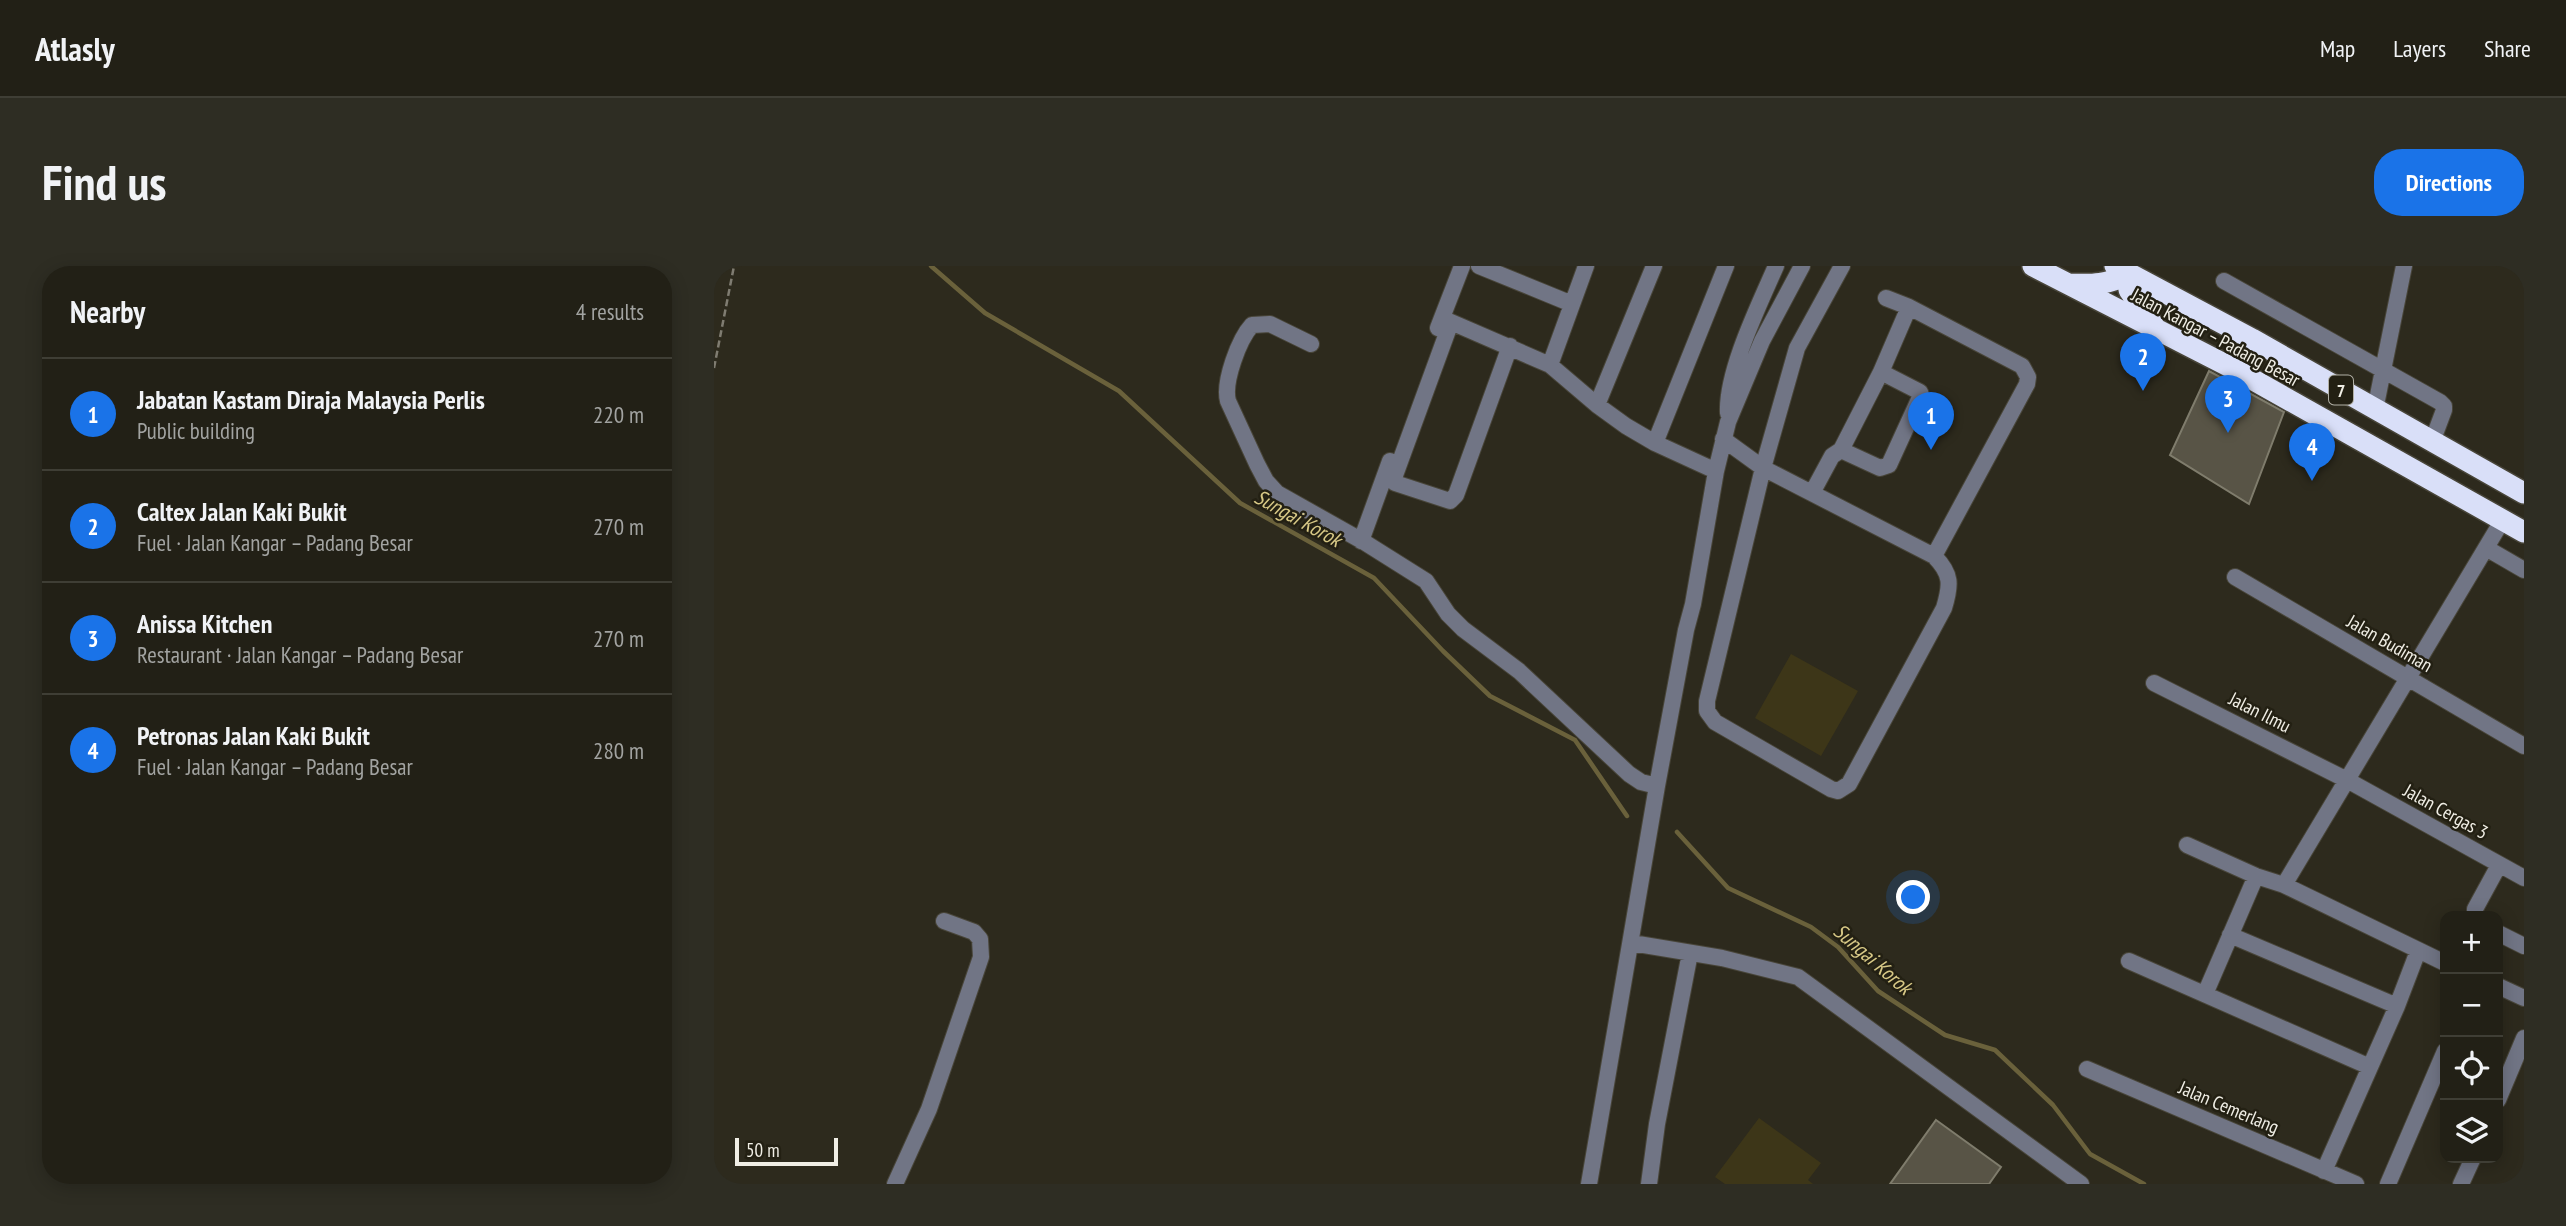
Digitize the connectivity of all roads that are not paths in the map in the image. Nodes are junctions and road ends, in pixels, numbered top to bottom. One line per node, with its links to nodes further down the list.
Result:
1 (1462, 266): 19 (street)
2 (1479, 266): 17 (street)
3 (1587, 266): 17 (street)
4 (1654, 266): 28 (street)
5 (1726, 266): 33 (street)
6 (1776, 266): 30 (street)
7 (1802, 266): 30 (street)
8 (1842, 266): 35 (street)
9 (2033, 266): 14 (highway, Jalan Kangar – Padang Besar / 7)
10 (2155, 266): 15 (highway)
11 (2404, 266): 26 (street)
12 (2125, 268): 14 (highway); 15 (highway, Jalan Kangar – Padang Besar / 7); 20 (highway)
13 (2224, 281): 26 (street)
14 (2066, 284): 20 (highway, Jalan Kangar – Padang Besar / 7)
15 (2157, 289): 21 (highway, Jalan Kangar – Padang Besar / 7)
16 (1886, 298): 18 (street)
17 (1572, 304): 24 (street)
18 (1909, 307): 27 (street); 43 (street)
19 (1446, 320): 23 (street); 23 (street); 41 (street)
20 (2156, 330): 25 (highway, Jalan Kangar – Padang Besar / 7)
21 (2252, 338): 25 (highway); 29 (highway, Jalan Kangar – Padang Besar / 7)
22 (1311, 344): 41 (street)
23 (1510, 346): 24 (street)
24 (1550, 365): 28 (street)
25 (2234, 369): 39 (highway, Jalan Kangar – Padang Besar / 7)
26 (2384, 370): 29 (street); 32 (street)
27 (1881, 372): 34 (street); 34 (street)
28 (1597, 405): 33 (street)
29 (2375, 410): 32 (highway, Jalan Kangar – Padang Besar / 7)
30 (1728, 422): 31 (street)
31 (1723, 439): 35 (street); 36 (street)
32 (2432, 442): 38 (highway, Jalan Kangar – Padang Besar / 7)
33 (1655, 443): 36 (street)
34 (1841, 450): 37 (street)
35 (1763, 468): 37 (street); 43 (street)
36 (1716, 471): 50 (street)
37 (1812, 493): 43 (street)
38 (2524, 493)
39 (2502, 521): 40 (highway, Jalan Kangar – Padang Besar / 7); 42 (street)
40 (2524, 532)
41 (1361, 541): 50 (street)
42 (2486, 548): 44 (street); 46 (street)
43 (1934, 556)
44 (2524, 570)
45 (2235, 578): 46 (street, Jalan Budiman)
46 (2409, 679): 48 (street, Jalan Budiman); 49 (street)
47 (2154, 683): 49 (street, Jalan Ilmu)
48 (2524, 746)
49 (2347, 780): 52 (street, Jalan Cergas 3); 55 (street)
50 (1657, 786): 60 (street)
51 (2187, 845): 53 (street)
52 (2499, 865): 54 (street, Jalan Cergas 3); 56 (street)
53 (2256, 876): 55 (street); 58 (street)
54 (2524, 878)
55 (2284, 885): 62 (street)
56 (2475, 911)
57 (944, 922): 78 (street)
58 (2231, 935): 67 (street); 69 (street)
59 (2503, 936): 61 (street)
60 (1632, 943): 63 (street); 79 (street)
61 (2524, 946)
62 (2418, 951): 65 (street); 69 (street)
63 (1690, 953): 76 (street); 80 (street)
64 (2129, 961): 67 (street)
65 (2440, 961)
66 (2503, 988): 68 (street)
67 (2205, 994): 72 (street)
68 (2524, 998)
69 (2397, 1006): 72 (street)
70 (2524, 1038): 74 (street)
71 (2440, 1063): 84 (street)
72 (2370, 1067): 77 (street)
73 (2087, 1069): 77 (street, Jalan Cemerlang)
74 (2503, 1088)
75 (2471, 1163): 85 (street)
76 (2061, 1169): 81 (street); 82 (street)
77 (2323, 1171): 83 (street, Jalan Cemerlang)
78 (895, 1184)
79 (1589, 1184)
80 (1649, 1184)
81 (2051, 1184)
82 (2081, 1184)
83 (2356, 1184)
84 (2388, 1184)
85 (2461, 1184)

